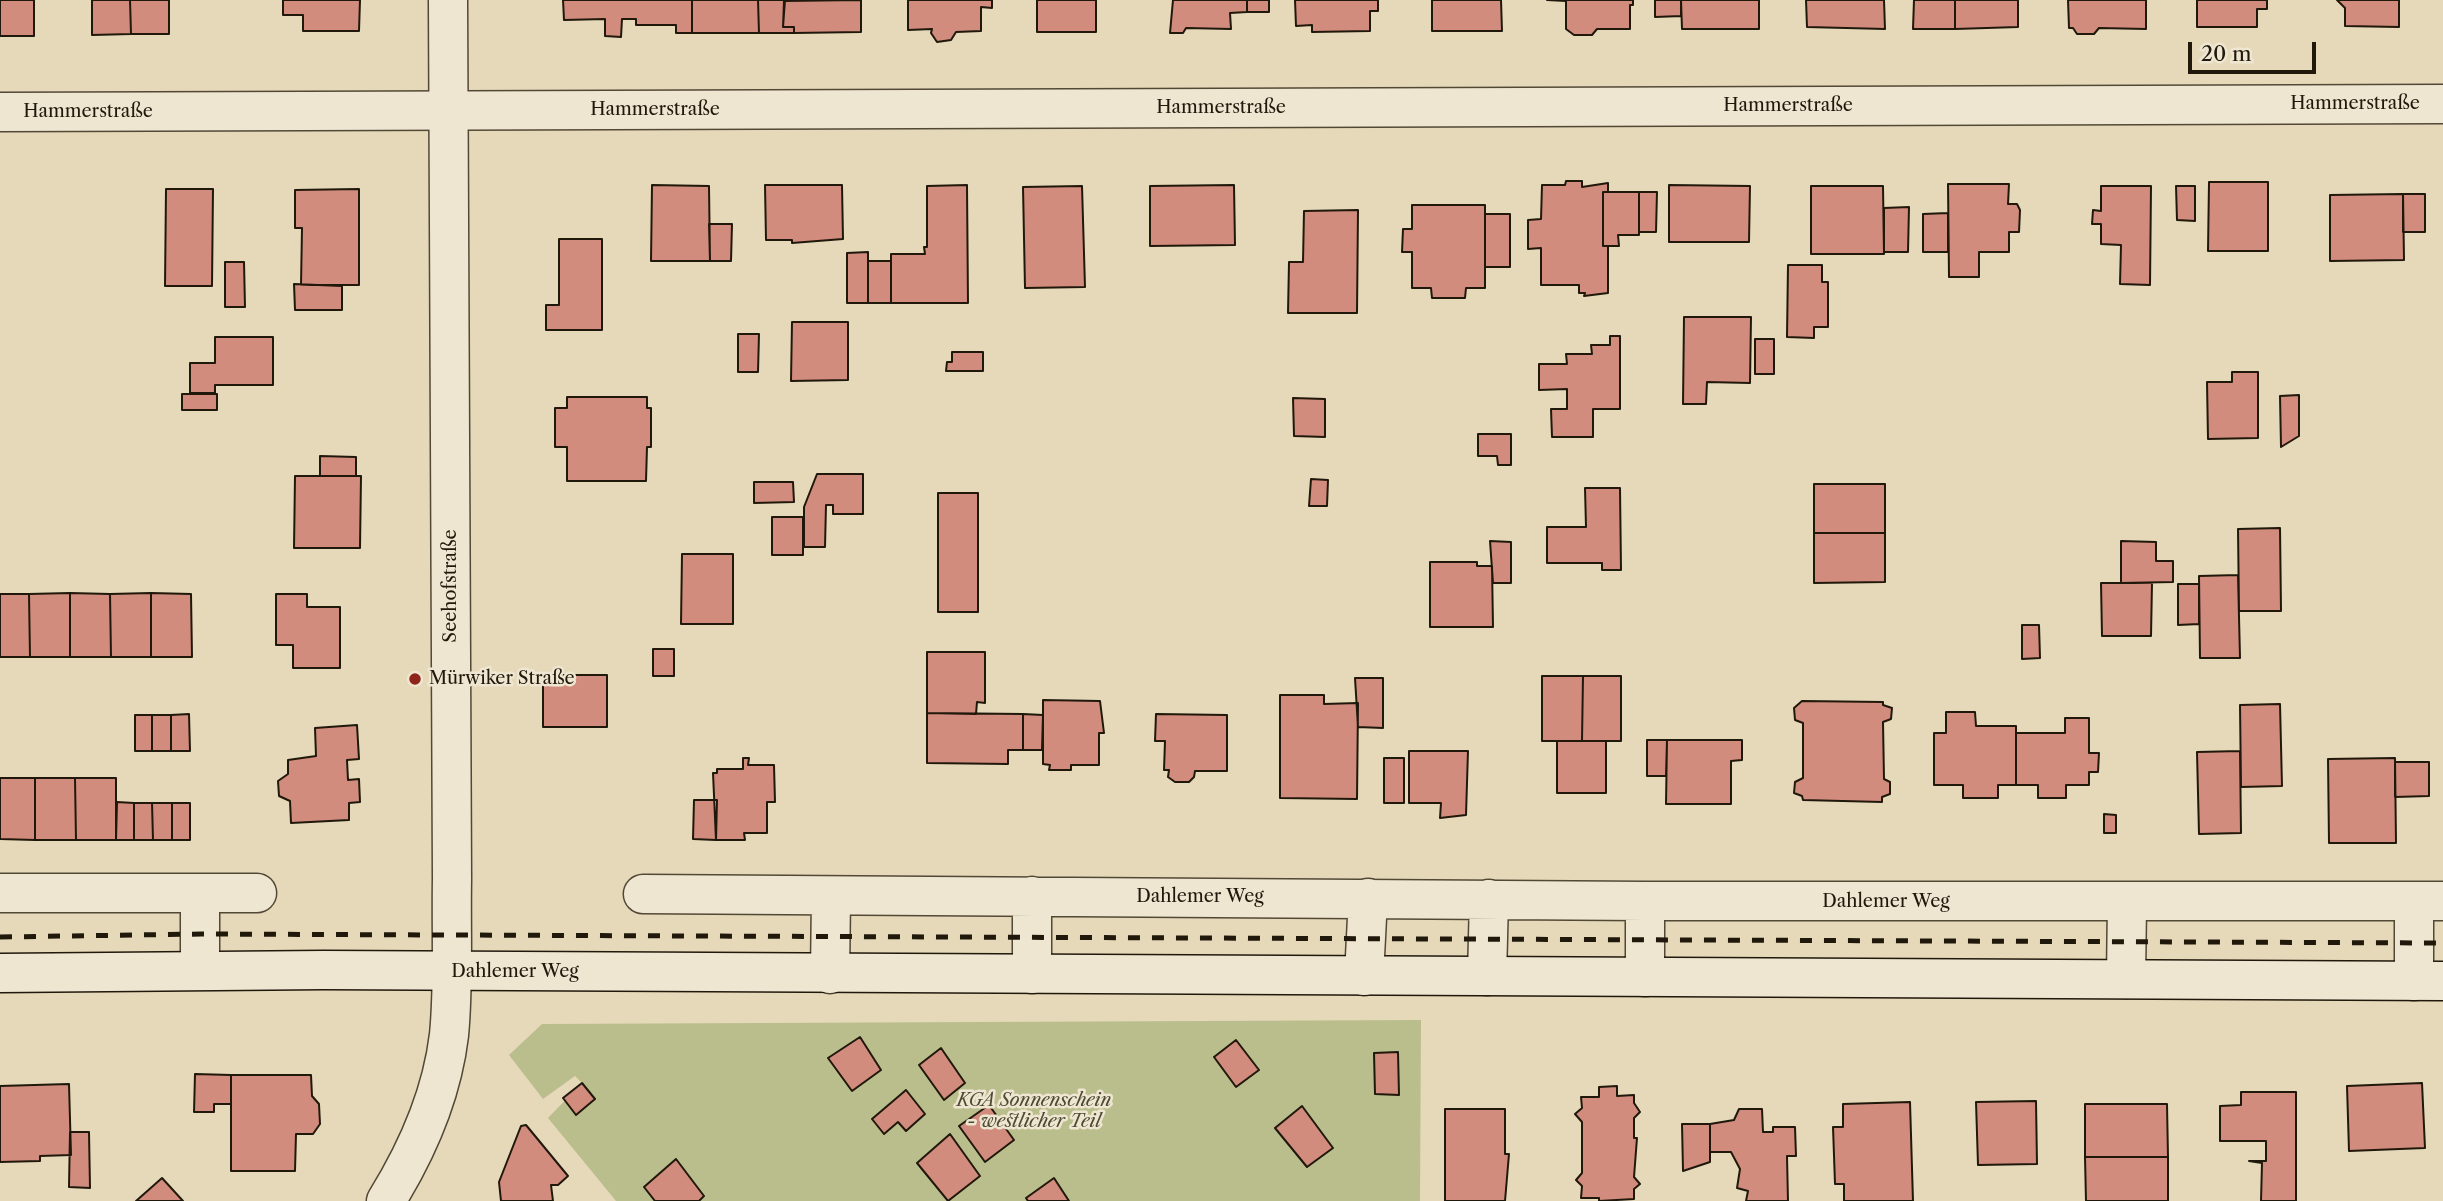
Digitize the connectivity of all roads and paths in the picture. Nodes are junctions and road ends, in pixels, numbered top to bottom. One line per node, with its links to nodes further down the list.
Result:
1 (448, 0): 3 (street, Seehofstraße)
2 (2443, 104): 3 (street, Hammerstraße)
3 (449, 111): 4 (street, Hammerstraße); 17 (street, Seehofstraße)
4 (0, 112)
5 (200, 892): 6 (street); 7 (street); 16 (street)
6 (0, 893)
7 (257, 893)
8 (643, 894): 10 (street, Dahlemer Weg)
9 (1032, 895): 10 (street, Dahlemer Weg); 11 (street, Dahlemer Weg); 20 (street)
10 (831, 897): 19 (street)
11 (1368, 898): 12 (street, Dahlemer Weg); 21 (street)
12 (1489, 899): 13 (street, Dahlemer Weg); 22 (street)
13 (1645, 901): 15 (street, Dahlemer Weg); 23 (street)
14 (2429, 901): 15 (street, Dahlemer Weg); 25 (street, Dahlemer Weg)
15 (2127, 903): 24 (street)
16 (200, 970): 17 (street, Dahlemer Weg); 18 (street, Dahlemer Weg)
17 (451, 971): 19 (street, Dahlemer Weg); 26 (street, Seehofstraße)
18 (0, 972)
19 (830, 974): 20 (street, Dahlemer Weg)
20 (1032, 974): 21 (street, Dahlemer Weg)
21 (1364, 976): 22 (street, Dahlemer Weg)
22 (1487, 976): 23 (street, Dahlemer Weg)
23 (1645, 977): 24 (street, Dahlemer Weg)
24 (2126, 979): 25 (street, Dahlemer Weg)
25 (2428, 981)
26 (386, 1201)

